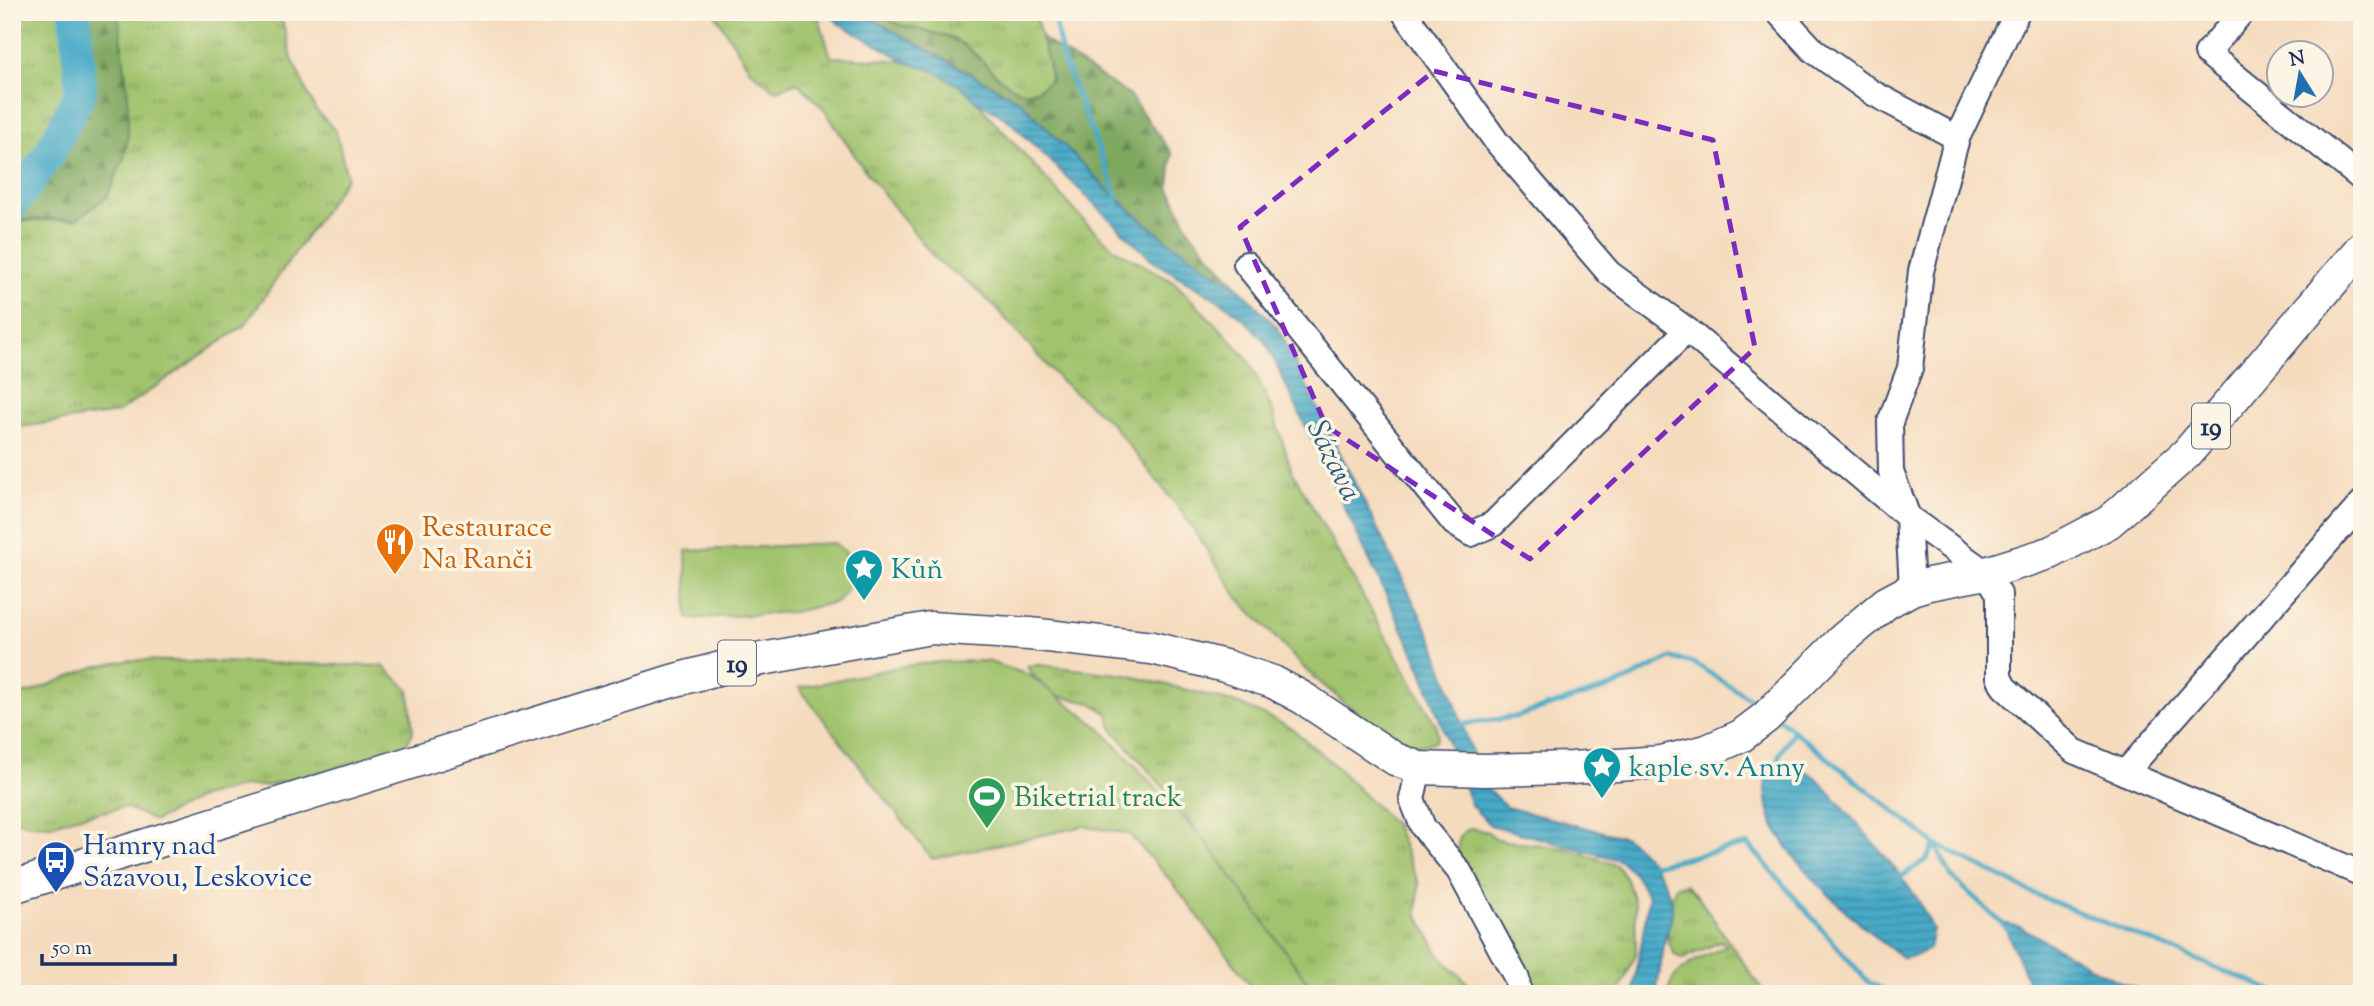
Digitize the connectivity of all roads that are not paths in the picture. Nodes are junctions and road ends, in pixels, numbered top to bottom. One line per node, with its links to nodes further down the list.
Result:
1 (1404, 12): 9 (street)
2 (1778, 12): 5 (street)
3 (2017, 12): 5 (street)
4 (2242, 12): 6 (street)
5 (1957, 138): 11 (street)
6 (2362, 179)
7 (2362, 247): 12 (main road, 19)
8 (1246, 264): 9 (street)
9 (1687, 330): 11 (street)
10 (2362, 503): 15 (street)
11 (1908, 517): 12 (street); 13 (street)
12 (1986, 573): 13 (main road, 19); 15 (street)
13 (1912, 589): 14 (main road, 19)
14 (1419, 768): 17 (main road, 19); 18 (street)
15 (2125, 773): 16 (street)
16 (2362, 874)
17 (16, 881)
18 (1519, 994)

